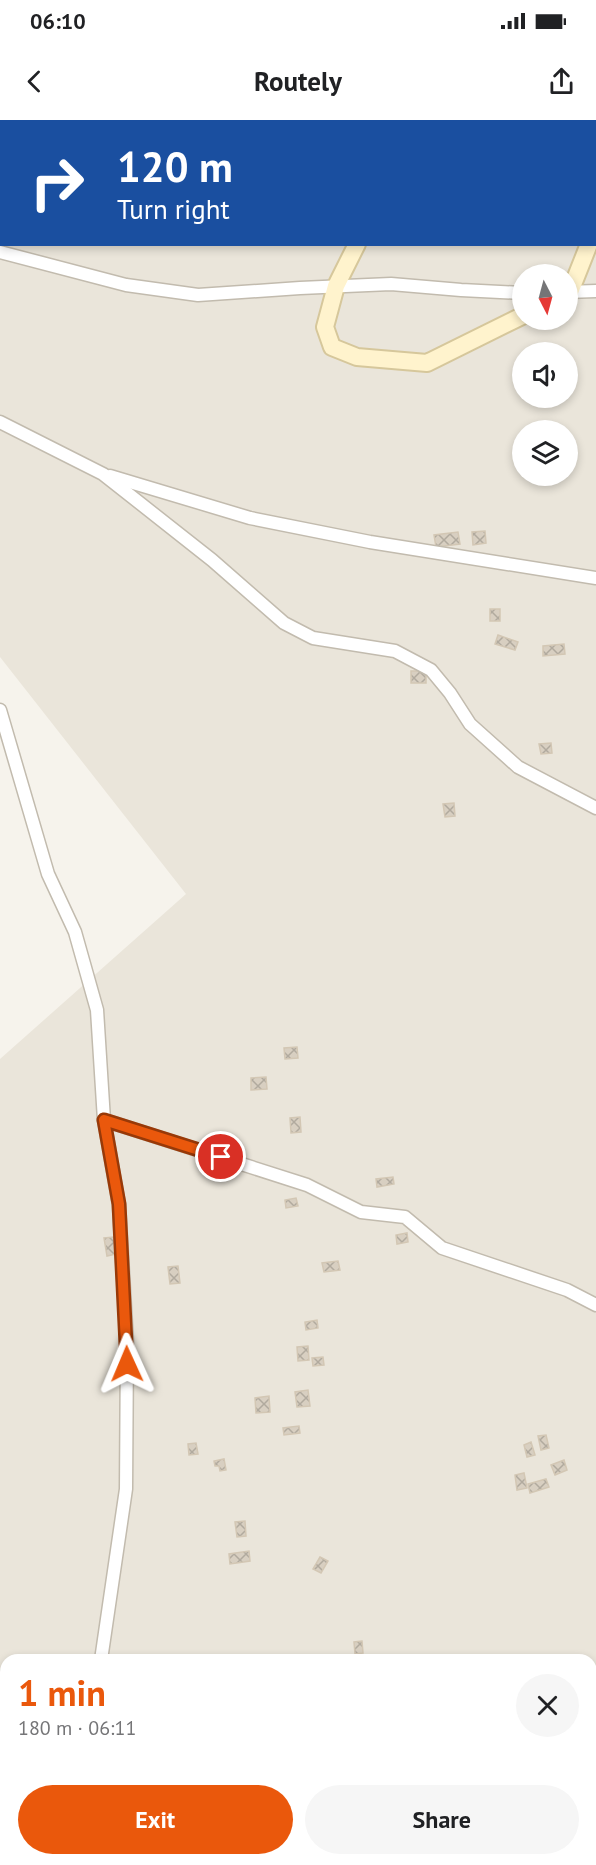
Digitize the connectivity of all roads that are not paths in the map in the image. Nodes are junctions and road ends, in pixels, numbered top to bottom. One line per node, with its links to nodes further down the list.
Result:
1 (356, 246): 5 (street)
2 (589, 246): 4 (street)
3 (0, 252): 5 (street)
4 (578, 270)
5 (336, 286): 8 (street); 9 (street)
6 (596, 291): 7 (street)
7 (578, 292)
8 (512, 293)
9 (512, 321)
10 (0, 422): 11 (street)
11 (103, 474): 12 (street); 14 (street)
12 (596, 578)
13 (0, 710): 15 (street)
14 (596, 808)
15 (104, 1120): 16 (street); 17 (street)
16 (596, 1305)
17 (102, 1654)

